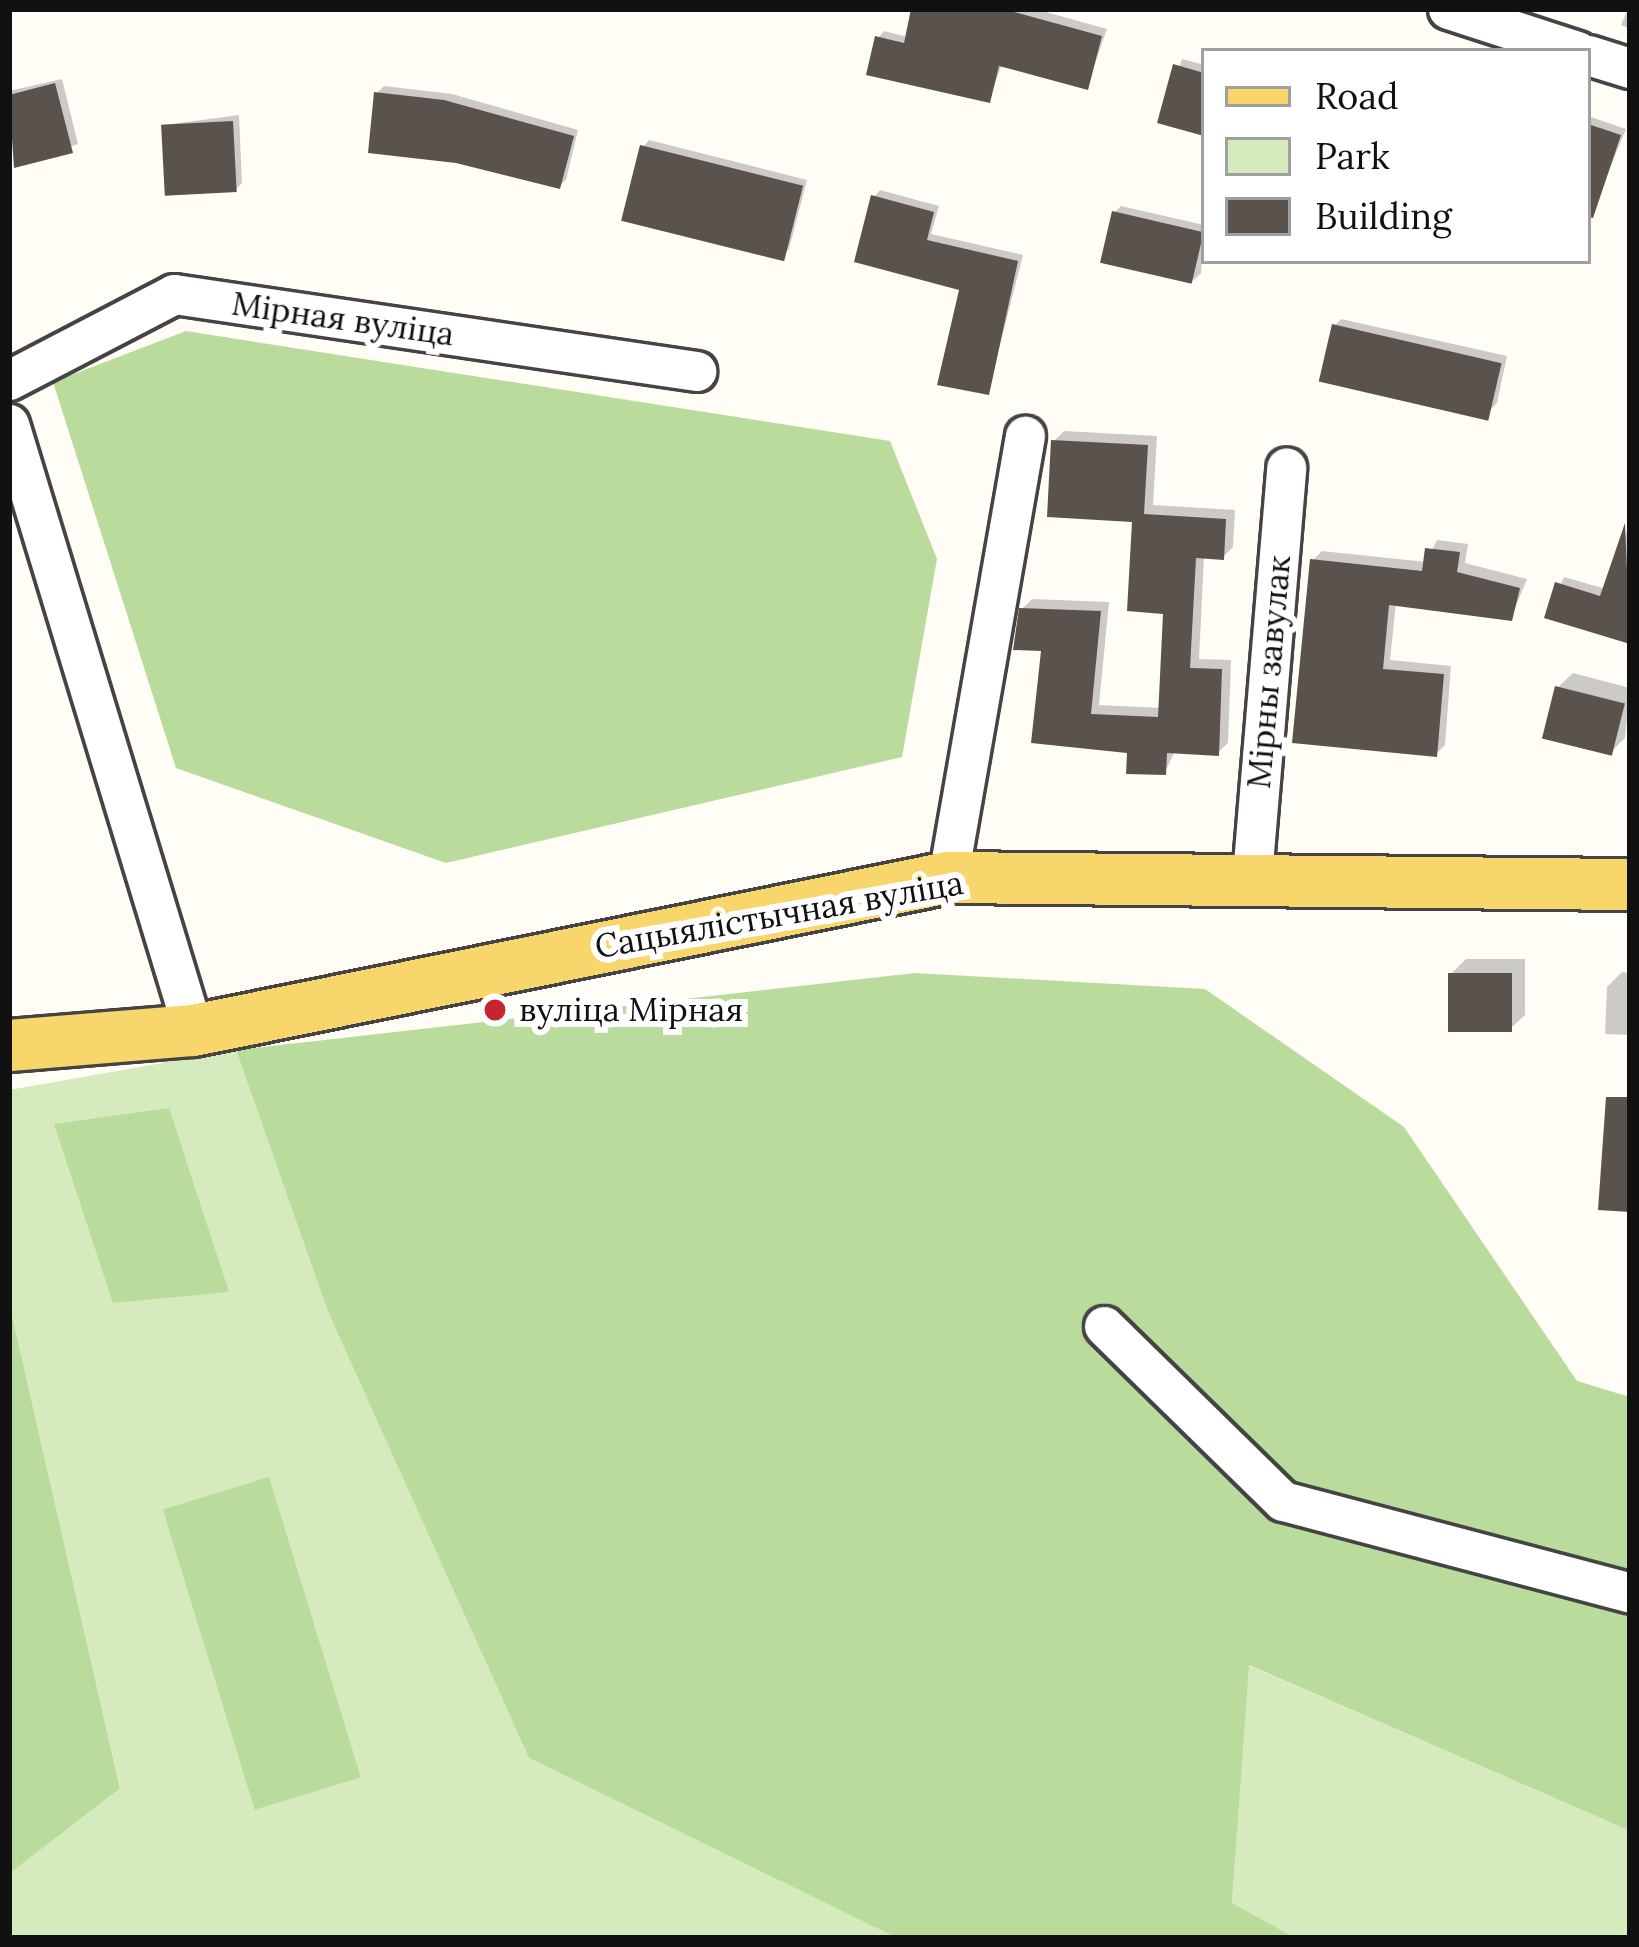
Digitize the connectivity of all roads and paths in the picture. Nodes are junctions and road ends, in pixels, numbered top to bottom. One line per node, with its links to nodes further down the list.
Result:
1 (1448, 9): 2 (street)
2 (1568, 48)
3 (1591, 56): 4 (street)
4 (1630, 68)
5 (696, 370): 6 (street, Мірная вуліца)
6 (9, 380)
7 (9, 424): 13 (street)
8 (1025, 436): 11 (street)
9 (1286, 467): 10 (street, Мірны завулак)
10 (1252, 876): 11 (main road, Сацыялістычная вуліца); 12 (main road, Сацыялістычная вуліца)
11 (948, 877): 13 (main road, Сацыялістычная вуліца)
12 (1630, 884)
13 (194, 1030): 14 (main road, Сацыялістычная вуліца)
14 (9, 1045)
15 (1103, 1326): 16 (street)
16 (1630, 1593)

